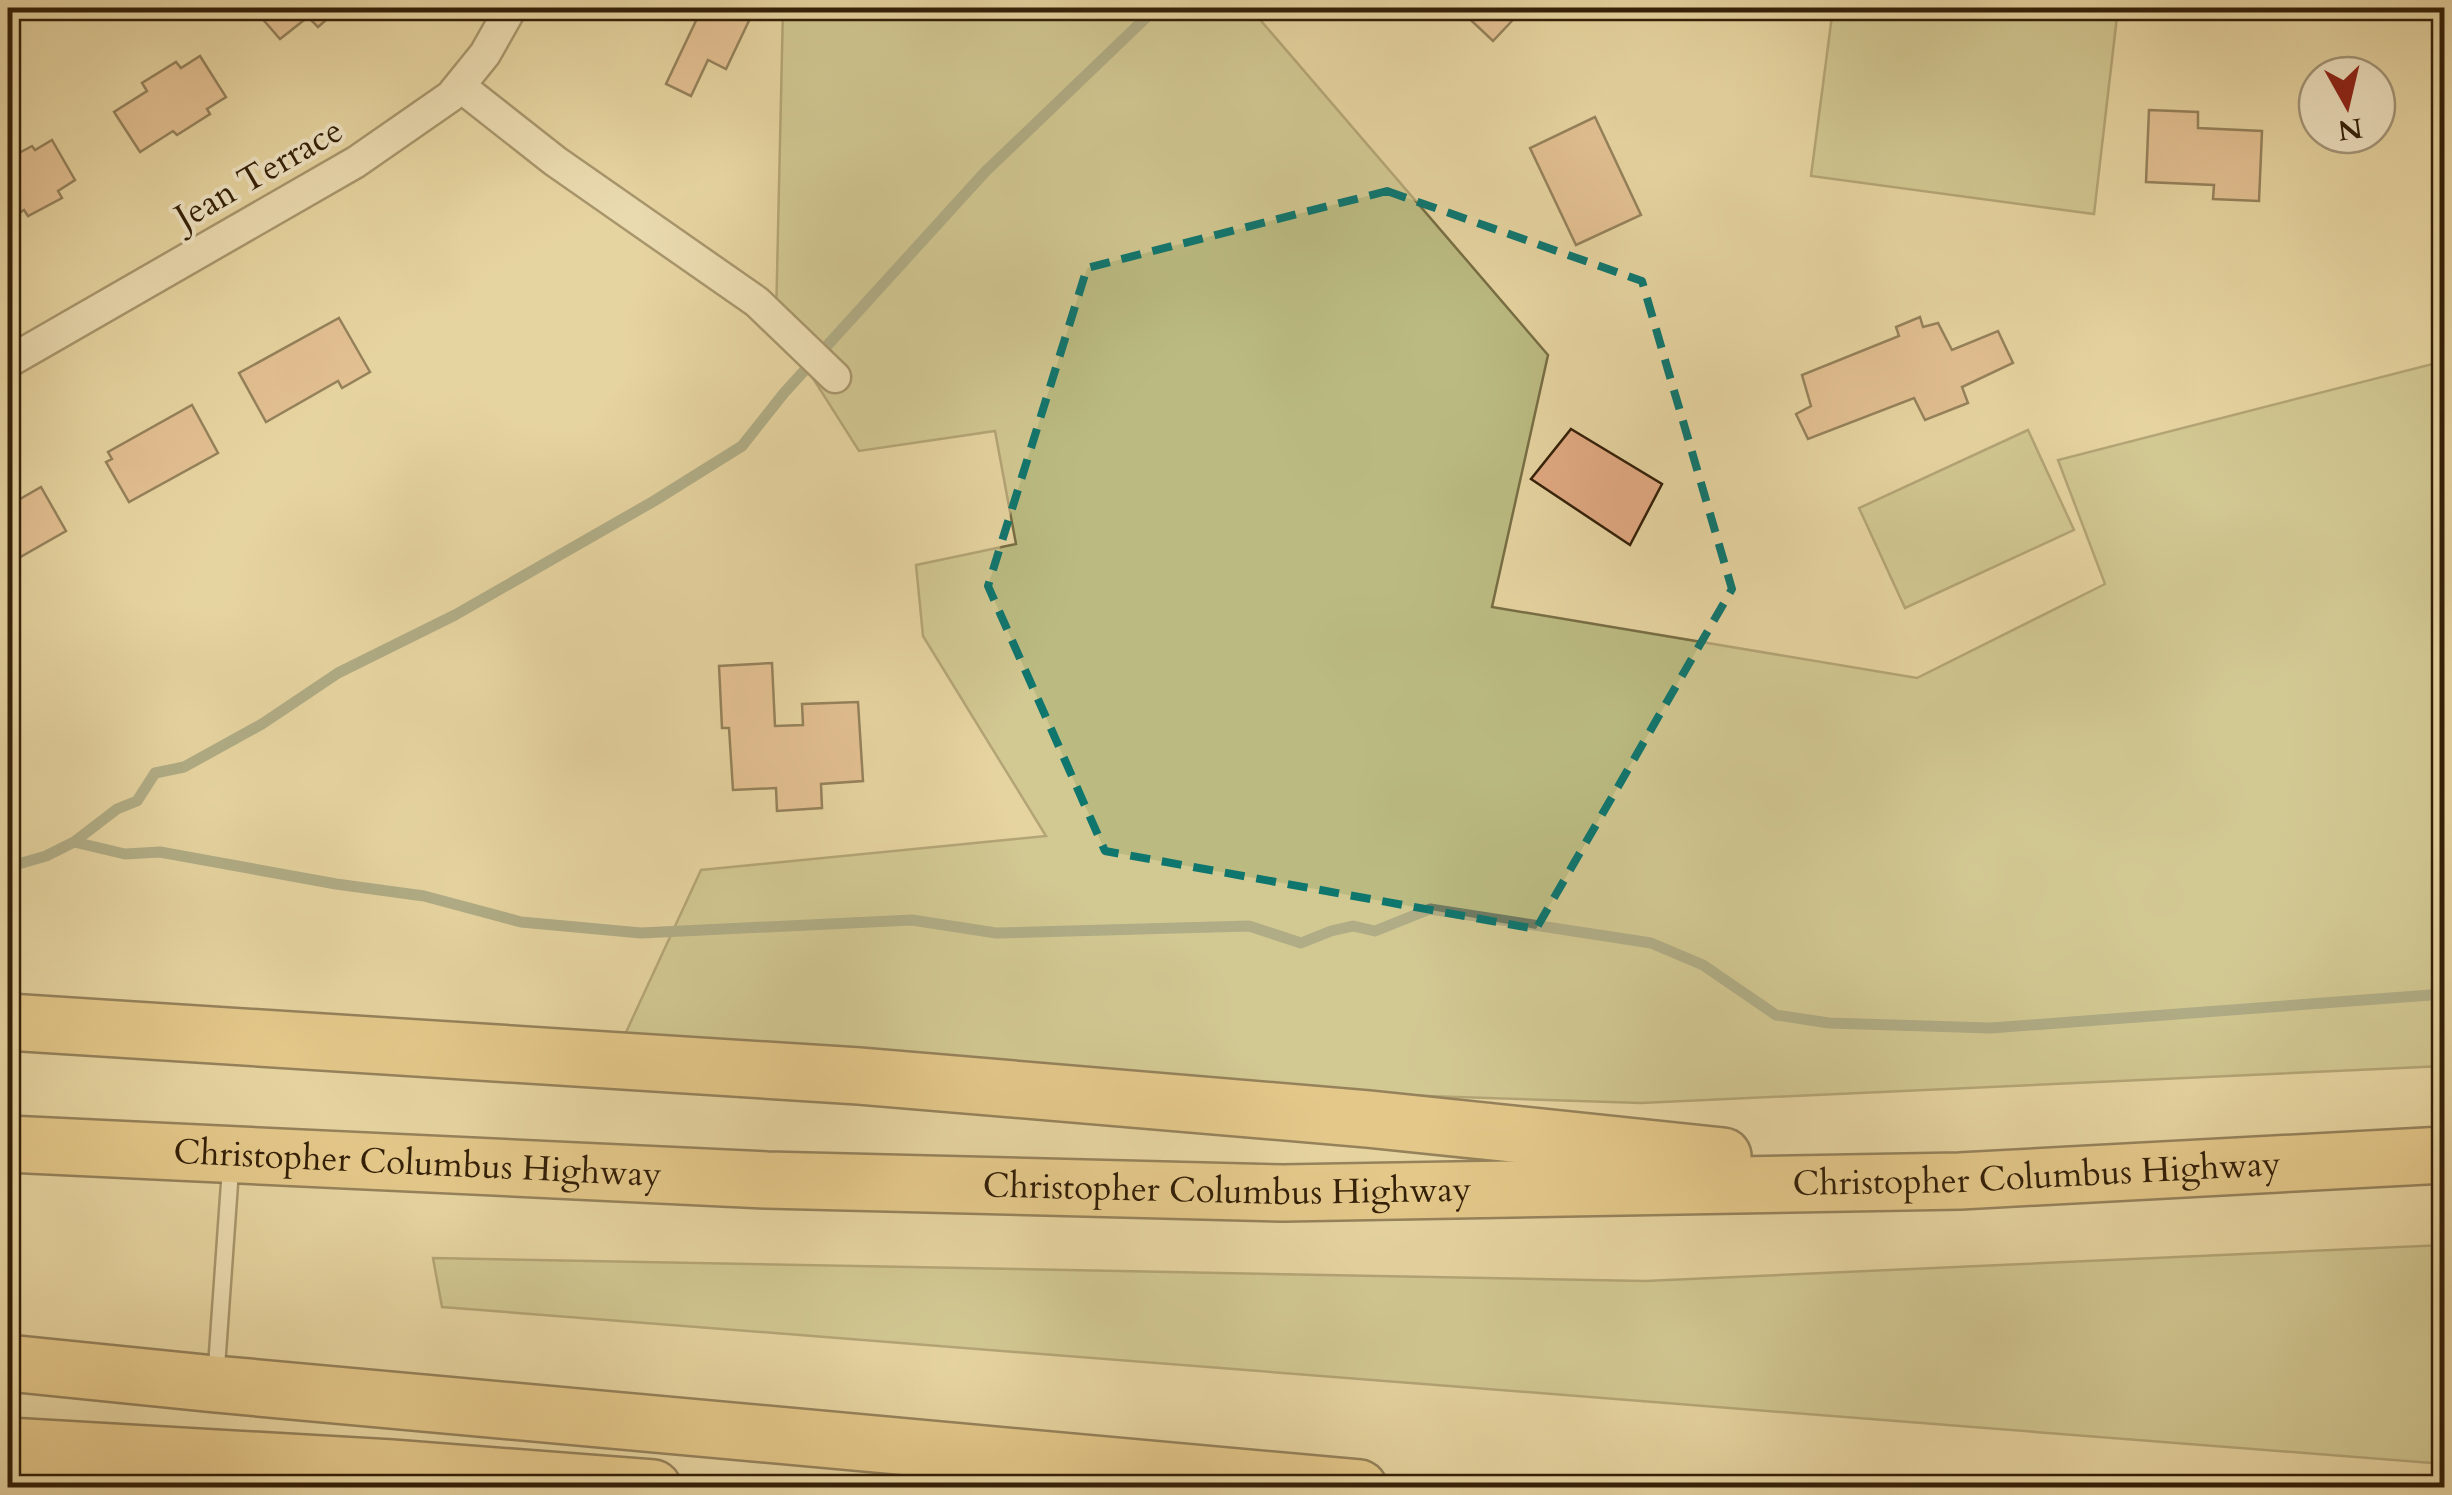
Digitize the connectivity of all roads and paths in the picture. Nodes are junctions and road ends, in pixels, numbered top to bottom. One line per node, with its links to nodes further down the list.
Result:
1 (511, 8): 2 (street, Jean Terrace)
2 (461, 86): 3 (street, Jean Terrace); 4 (street)
3 (8, 362)
4 (835, 376)
5 (8, 1022): 9 (highway)
6 (8, 1144): 7 (highway, Christopher Columbus Highway)
7 (231, 1154): 9 (highway, Christopher Columbus Highway); 11 (lane)
8 (2444, 1154): 9 (highway, Christopher Columbus Highway)
9 (1960, 1181)
10 (8, 1362): 11 (highway)
11 (216, 1384): 16 (highway)
12 (8, 1446): 13 (highway)
13 (392, 1468): 14 (highway); 15 (highway)
14 (8, 1473)
15 (653, 1488)
16 (1358, 1488)

